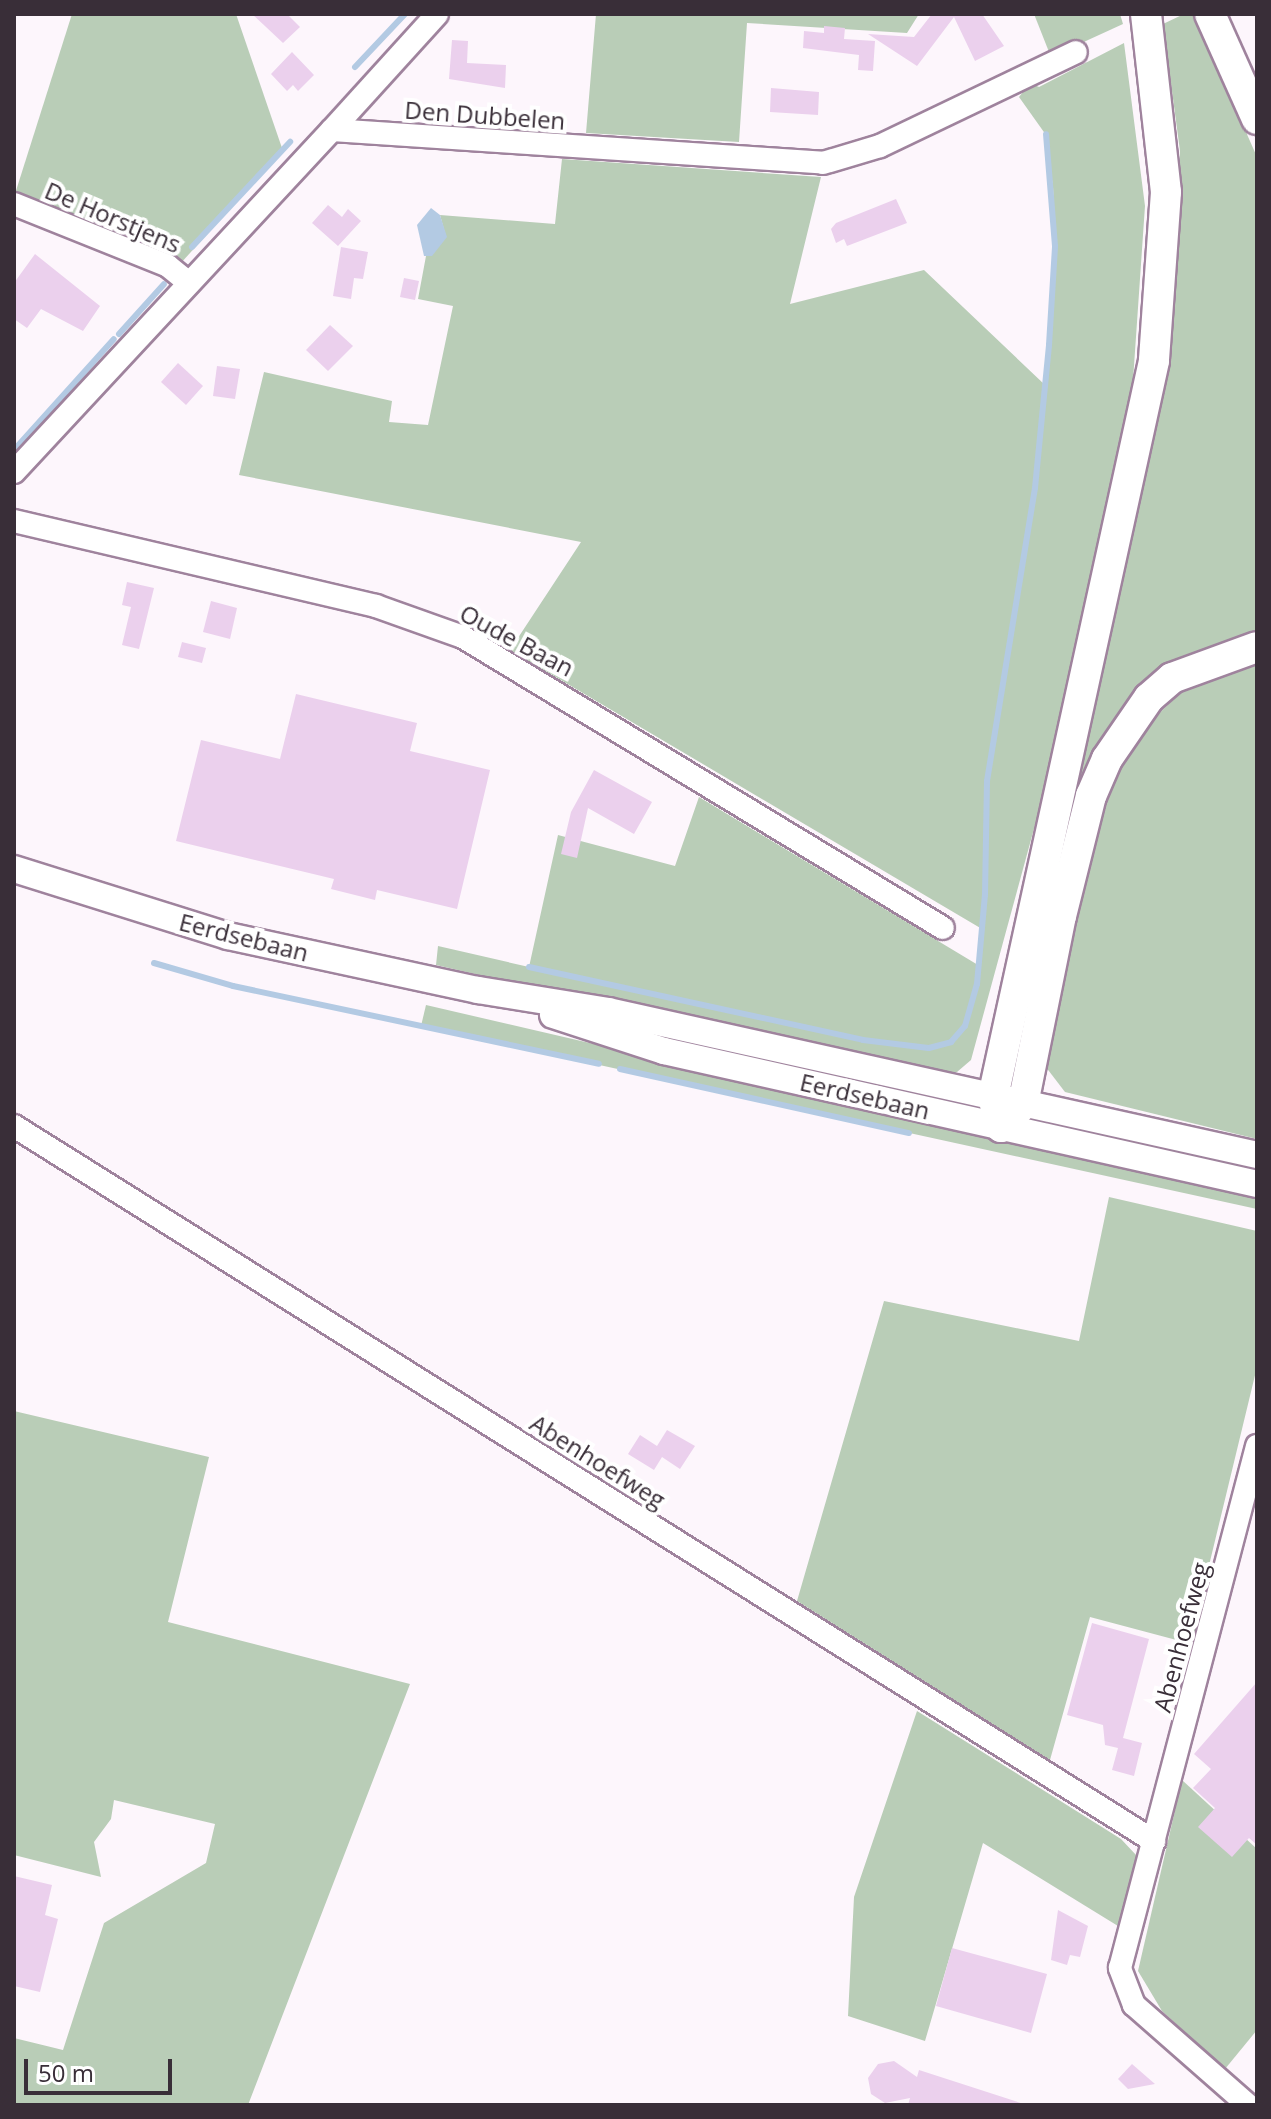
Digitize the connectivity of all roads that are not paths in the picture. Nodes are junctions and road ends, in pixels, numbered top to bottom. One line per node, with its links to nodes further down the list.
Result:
1 (437, 14): 6 (street)
2 (1146, 14): 15 (highway)
3 (1210, 14): 5 (highway)
4 (1076, 52): 6 (street, Den Dubbelen)
5 (1257, 119)
6 (332, 130): 8 (street)
7 (14, 204): 8 (street, De Horstjens)
8 (189, 283): 9 (street)
9 (14, 472)
10 (14, 521): 13 (street, Oude Baan)
11 (1257, 647): 16 (highway)
12 (14, 869): 14 (main road, Eerdsebaan)
13 (943, 928)
14 (478, 990): 15 (main road, Eerdsebaan); 18 (main road, Eerdsebaan)
15 (993, 1097): 16 (main road, Eerdsebaan); 18 (highway)
16 (1023, 1104): 18 (highway); 19 (main road, Eerdsebaan)
17 (14, 1126): 22 (street, Abenhoefweg)
18 (1001, 1127): 20 (main road, Eerdsebaan)
19 (1257, 1155)
20 (1257, 1184)
21 (1257, 1446): 22 (street, Abenhoefweg)
22 (1154, 1841): 23 (street, Abenhoefweg)
23 (1248, 2105)

